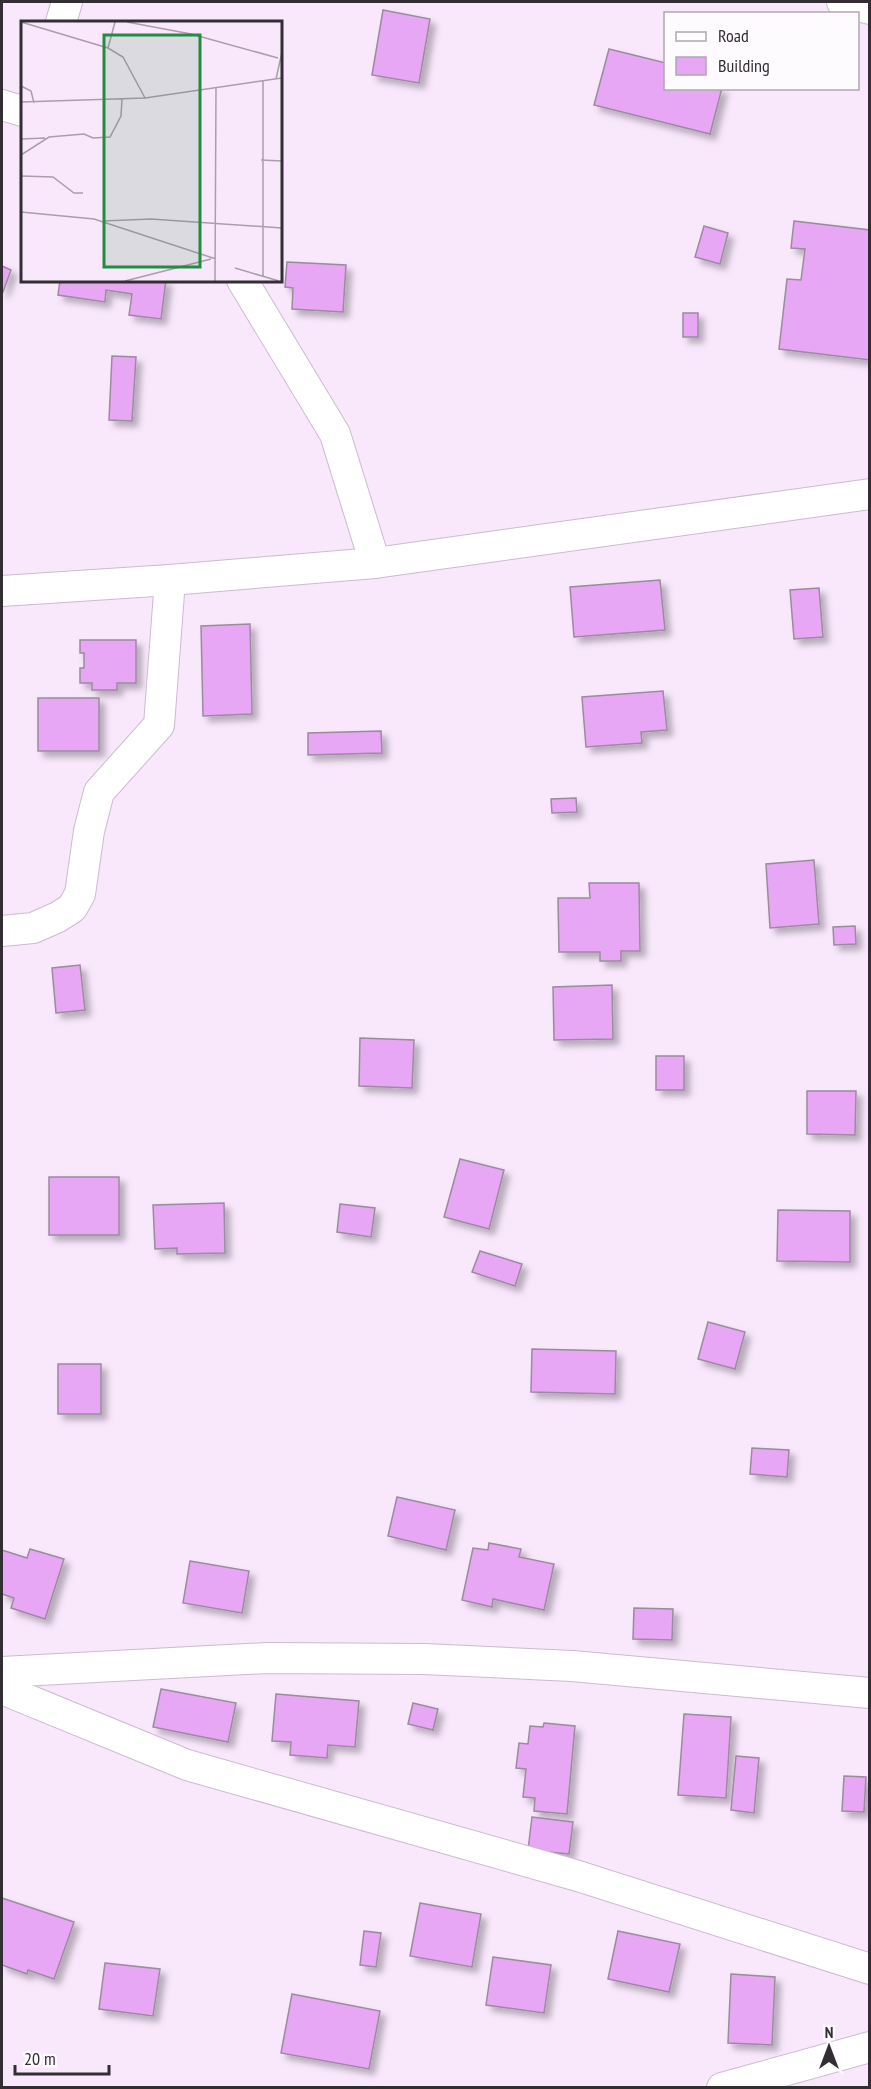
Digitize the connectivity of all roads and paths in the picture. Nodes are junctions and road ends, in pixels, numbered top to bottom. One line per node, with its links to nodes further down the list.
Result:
1 (67, 2): 4 (street)
2 (842, 2): 3 (street)
3 (870, 9)
4 (61, 21)
5 (2, 105): 6 (street)
6 (21, 111)
7 (243, 282): 9 (street)
8 (870, 494): 9 (street)
9 (375, 563): 10 (street)
10 (170, 580): 11 (street); 12 (street)
11 (2, 591)
12 (2, 931)
13 (2, 1672): 15 (street)
14 (2, 1689): 16 (street)
15 (870, 1693)
16 (870, 1969)
17 (870, 2047): 18 (street)
18 (722, 2088)

